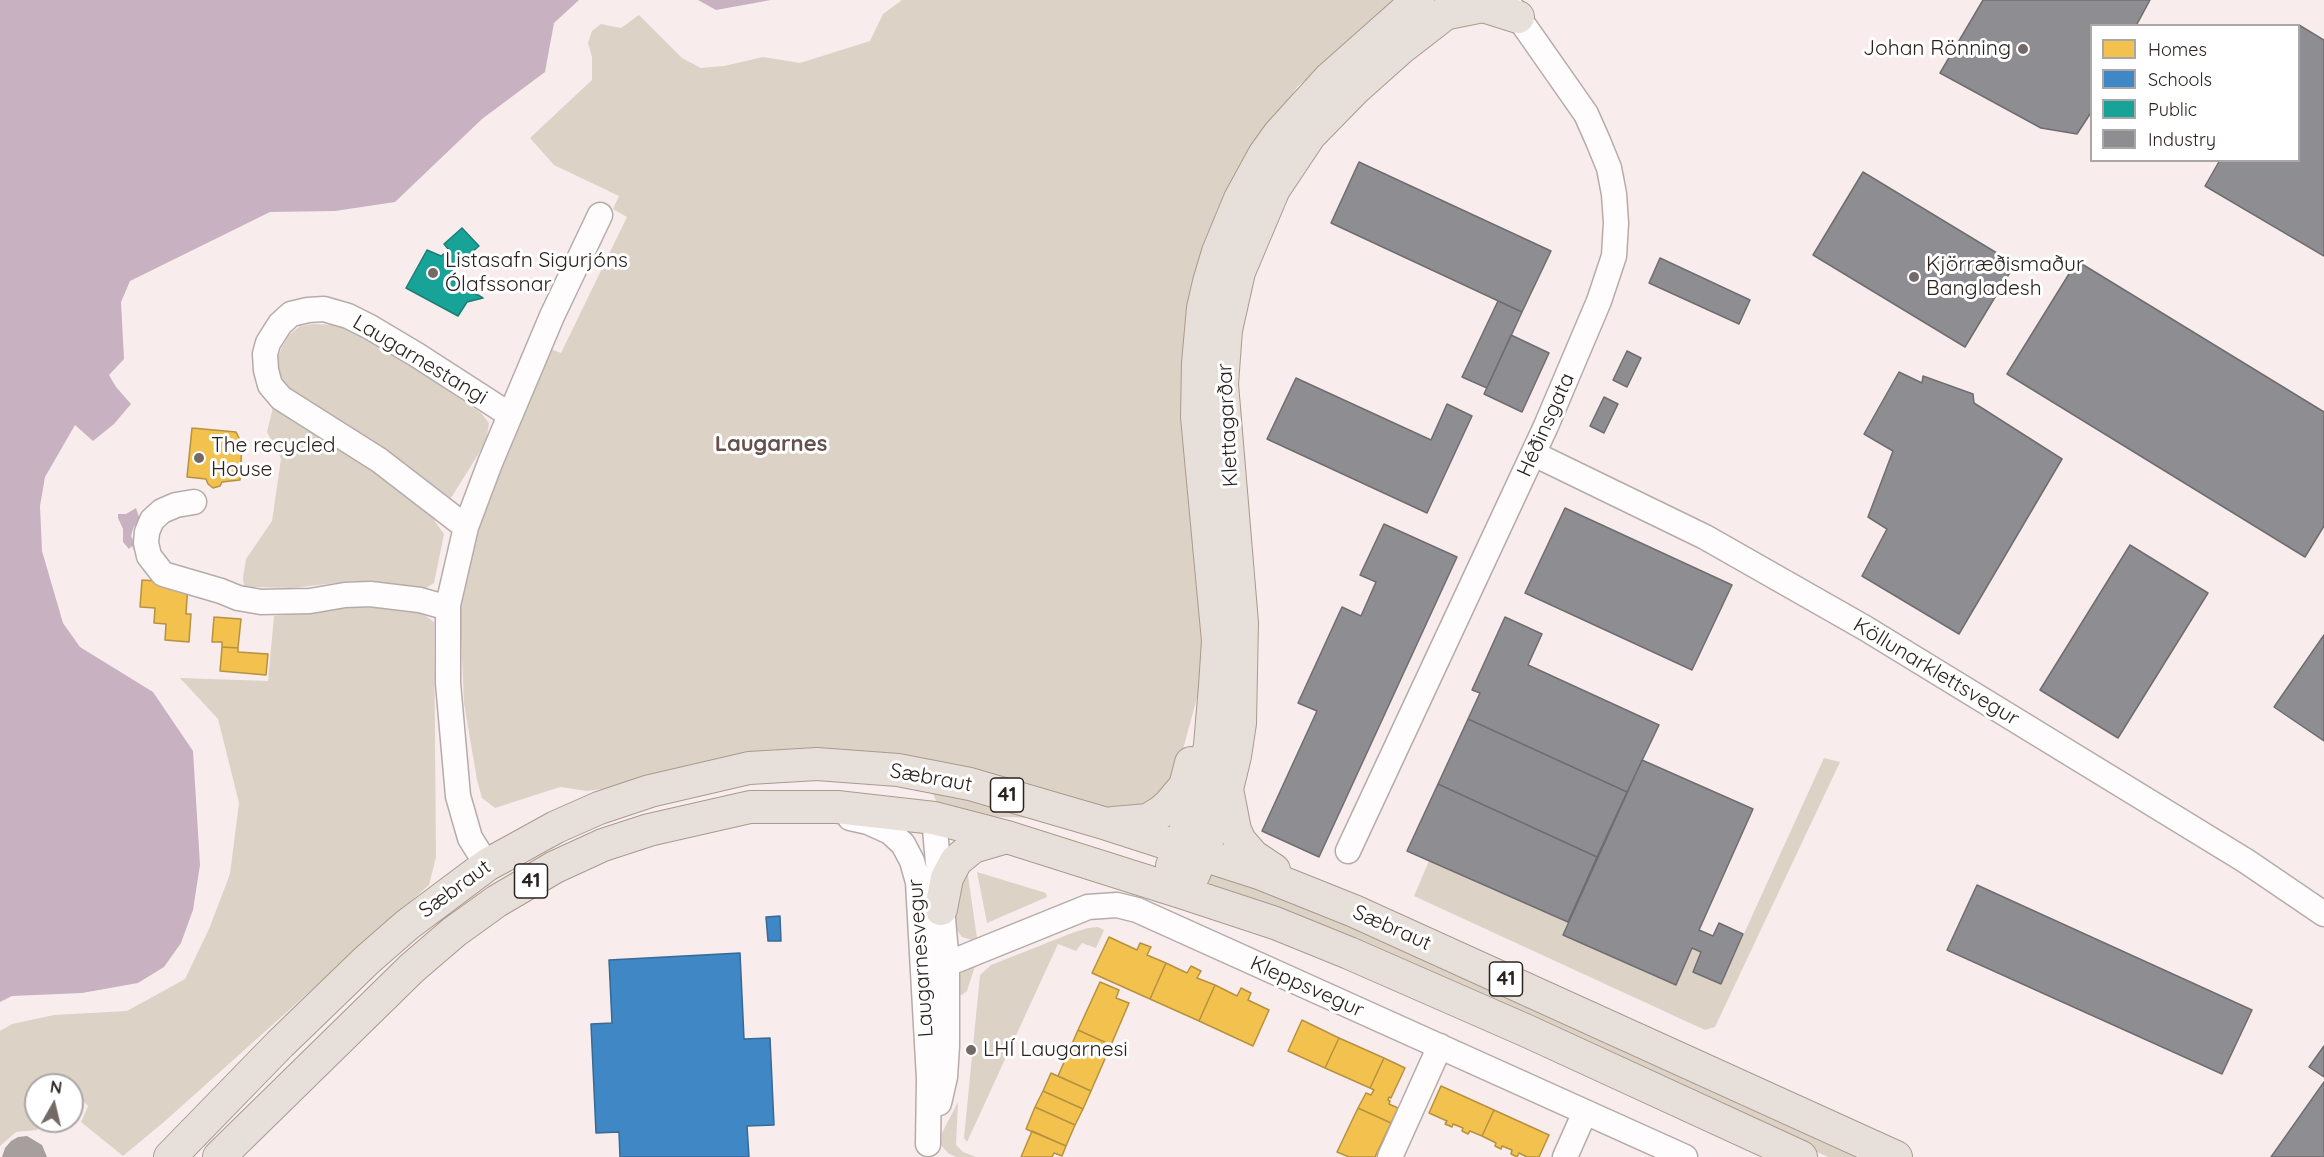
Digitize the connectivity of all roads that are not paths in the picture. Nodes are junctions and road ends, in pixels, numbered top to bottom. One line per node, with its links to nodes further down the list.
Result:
1 (1441, 5): 2 (main road); 9 (main road, Klettagarðar); 11 (main road, Klettagarðar)
2 (1513, 8): 5 (street, Héðinsgata)
3 (600, 215): 4 (street, Laugarnestangi)
4 (510, 415): 7 (street, Laugarnestangi); 7 (street, Laugarnestangi)
5 (1534, 454): 17 (street, Héðinsgata); 22 (street, Köllunarklettsvegur)
6 (194, 502): 8 (street)
7 (466, 527): 8 (street, Laugarnestangi)
8 (448, 608): 18 (street, Laugarnestangi)
9 (1215, 686): 14 (main road); 16 (main road, Klettagarðar)
10 (906, 772): 13 (main road); 14 (main road, Sæbraut / 41); 18 (main road, Sæbraut / 41)
11 (1227, 789): 16 (main road, Klettagarðar); 20 (main road)
12 (807, 807): 13 (main road, Sæbraut / 41); 24 (street, Laugarnesvegur); 29 (main road, Sæbraut / 41)
13 (934, 819): 15 (main road, Sæbraut / 41); 21 (street, Laugarnesvegur)
14 (1107, 824): 16 (main road, Sæbraut / 41)
15 (1007, 837): 19 (main road, Sæbraut / 41); 21 (main road)
16 (1190, 850): 19 (main road, Klettagarðar); 20 (main road, Sæbraut / 41)
17 (1348, 851)
18 (487, 865): 28 (main road, Sæbraut / 41)
19 (1176, 890): 33 (main road, Sæbraut / 41)
20 (1308, 891): 34 (main road, Sæbraut / 41)
21 (941, 909): 23 (street, Laugarnesvegur)
22 (2324, 914)
23 (946, 964): 24 (street, Kleppsvegur); 25 (street, Kleppsvegur); 27 (street, Laugarnesvegur)
24 (923, 970): 27 (street, Laugarnesvegur)
25 (1440, 1046): 26 (street, Kleppsvegur); 30 (street)
26 (1585, 1112): 31 (street); 32 (street, Kleppsvegur)
27 (926, 1150)
28 (170, 1157)
29 (219, 1157)
30 (1390, 1157)
31 (1565, 1157)
32 (1685, 1157)
33 (1802, 1157)
34 (1896, 1157)

